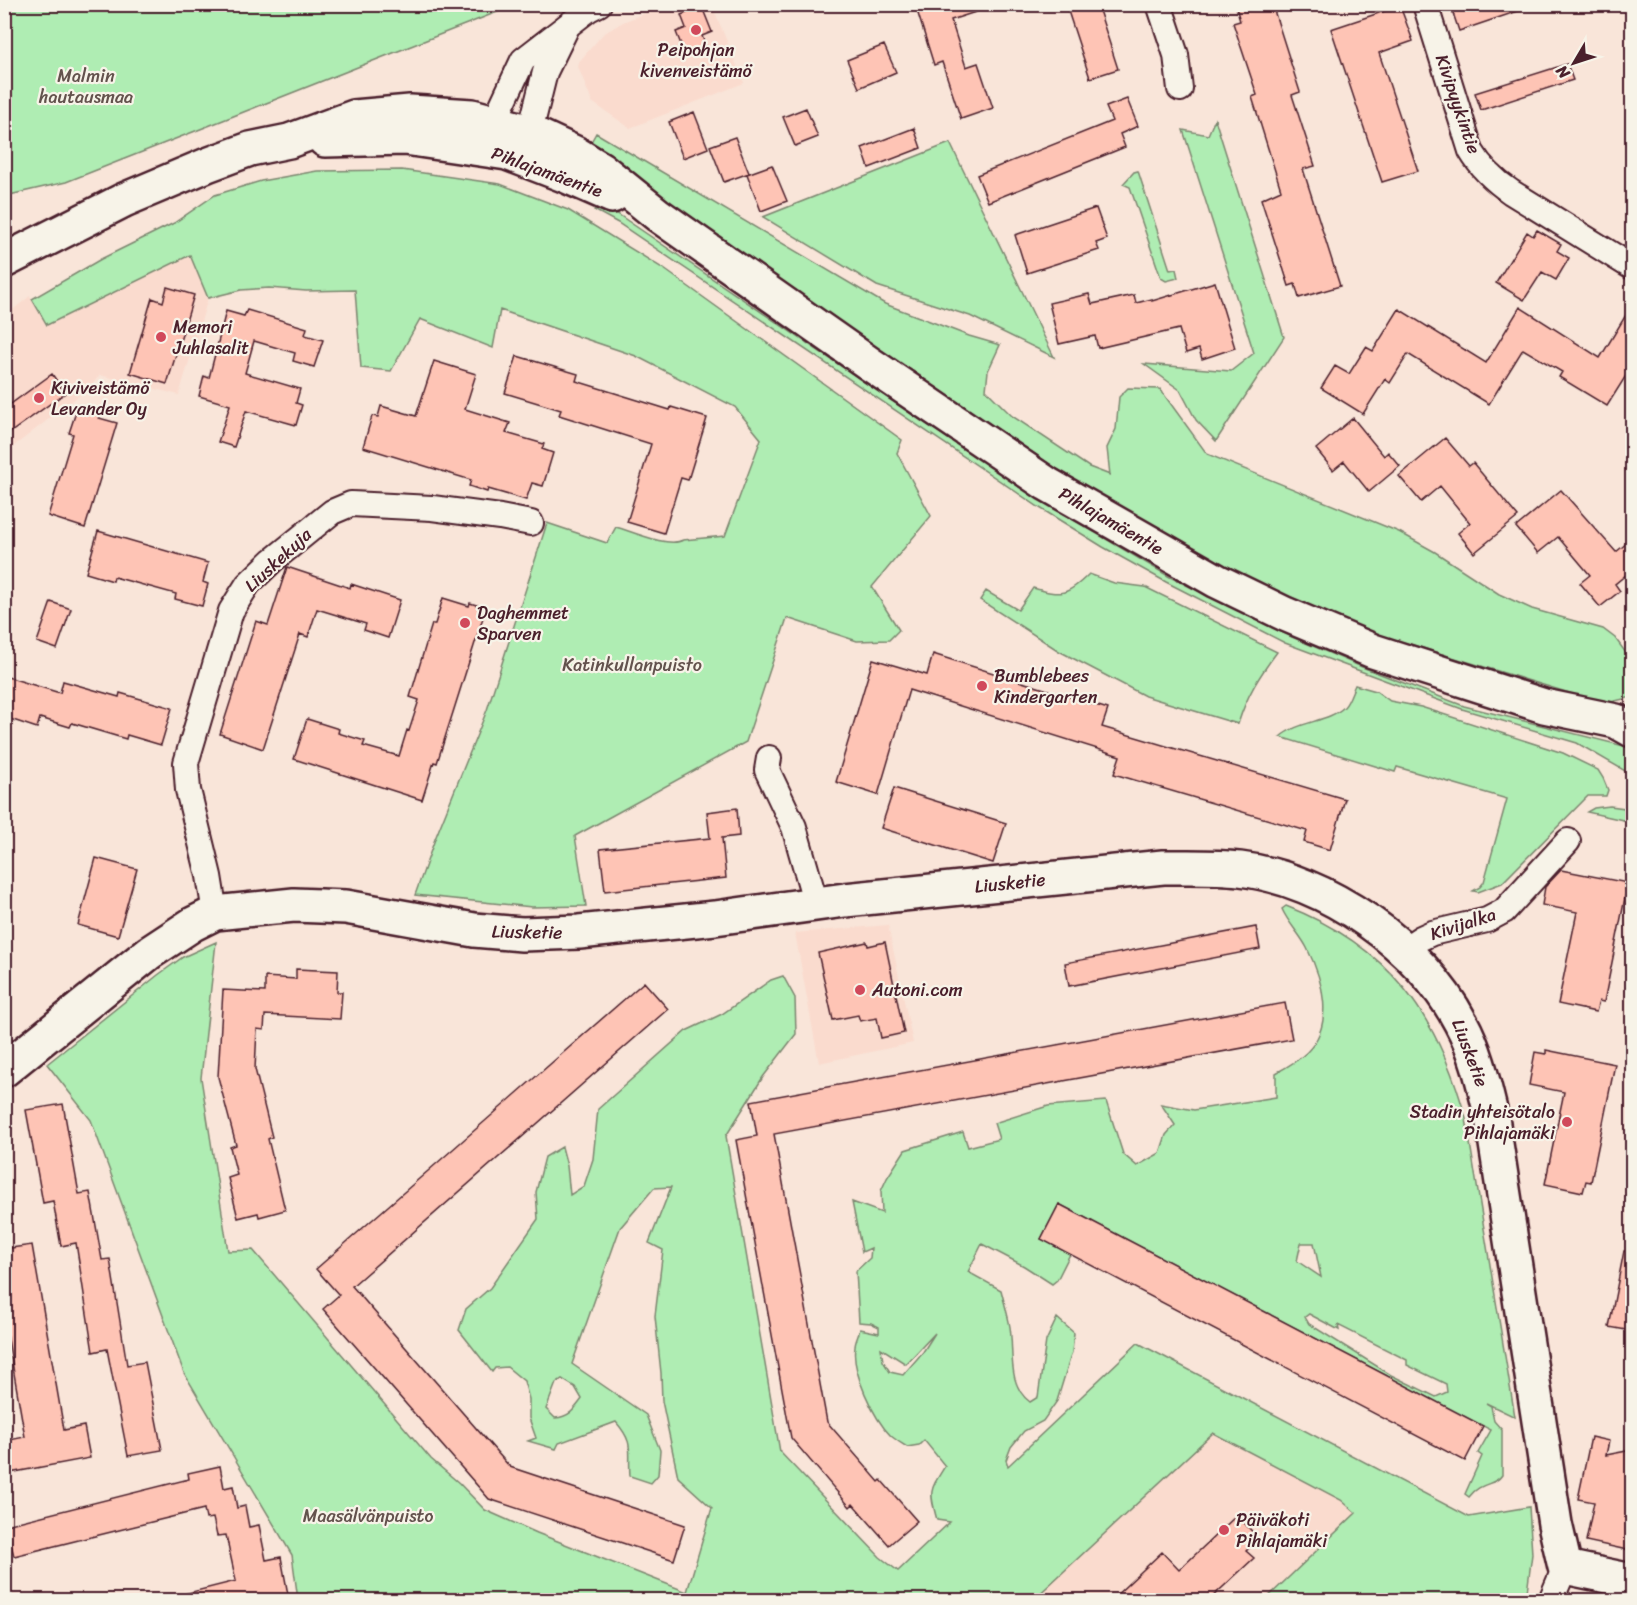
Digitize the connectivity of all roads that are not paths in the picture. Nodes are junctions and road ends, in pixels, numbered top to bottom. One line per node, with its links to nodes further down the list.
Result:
1 (599, 4): 4 (street)
2 (1159, 4): 5 (street)
3 (1425, 4): 10 (street, Kivipyykintie)
4 (567, 27): 6 (street); 8 (street)
5 (1180, 89)
6 (494, 122): 7 (street, Pihlajamäentie); 8 (street, Pihlajamäentie)
7 (289, 141): 8 (street, Pihlajamäentie); 9 (street, Pihlajamäentie)
8 (518, 143): 12 (street, Pihlajamäentie)
9 (4, 261)
10 (1632, 267)
11 (531, 523): 16 (street, Liuskekuja)
12 (1627, 721)
13 (769, 758): 15 (street)
14 (1569, 842): 17 (street, Kivijalka)
15 (816, 904): 16 (street, Liusketie); 17 (street, Liusketie)
16 (215, 913): 18 (street, Liusketie)
17 (1403, 950): 19 (street, Liusketie)
18 (4, 1070)
19 (1565, 1567): 20 (street); 21 (street)
20 (1632, 1581)
21 (1551, 1600)

